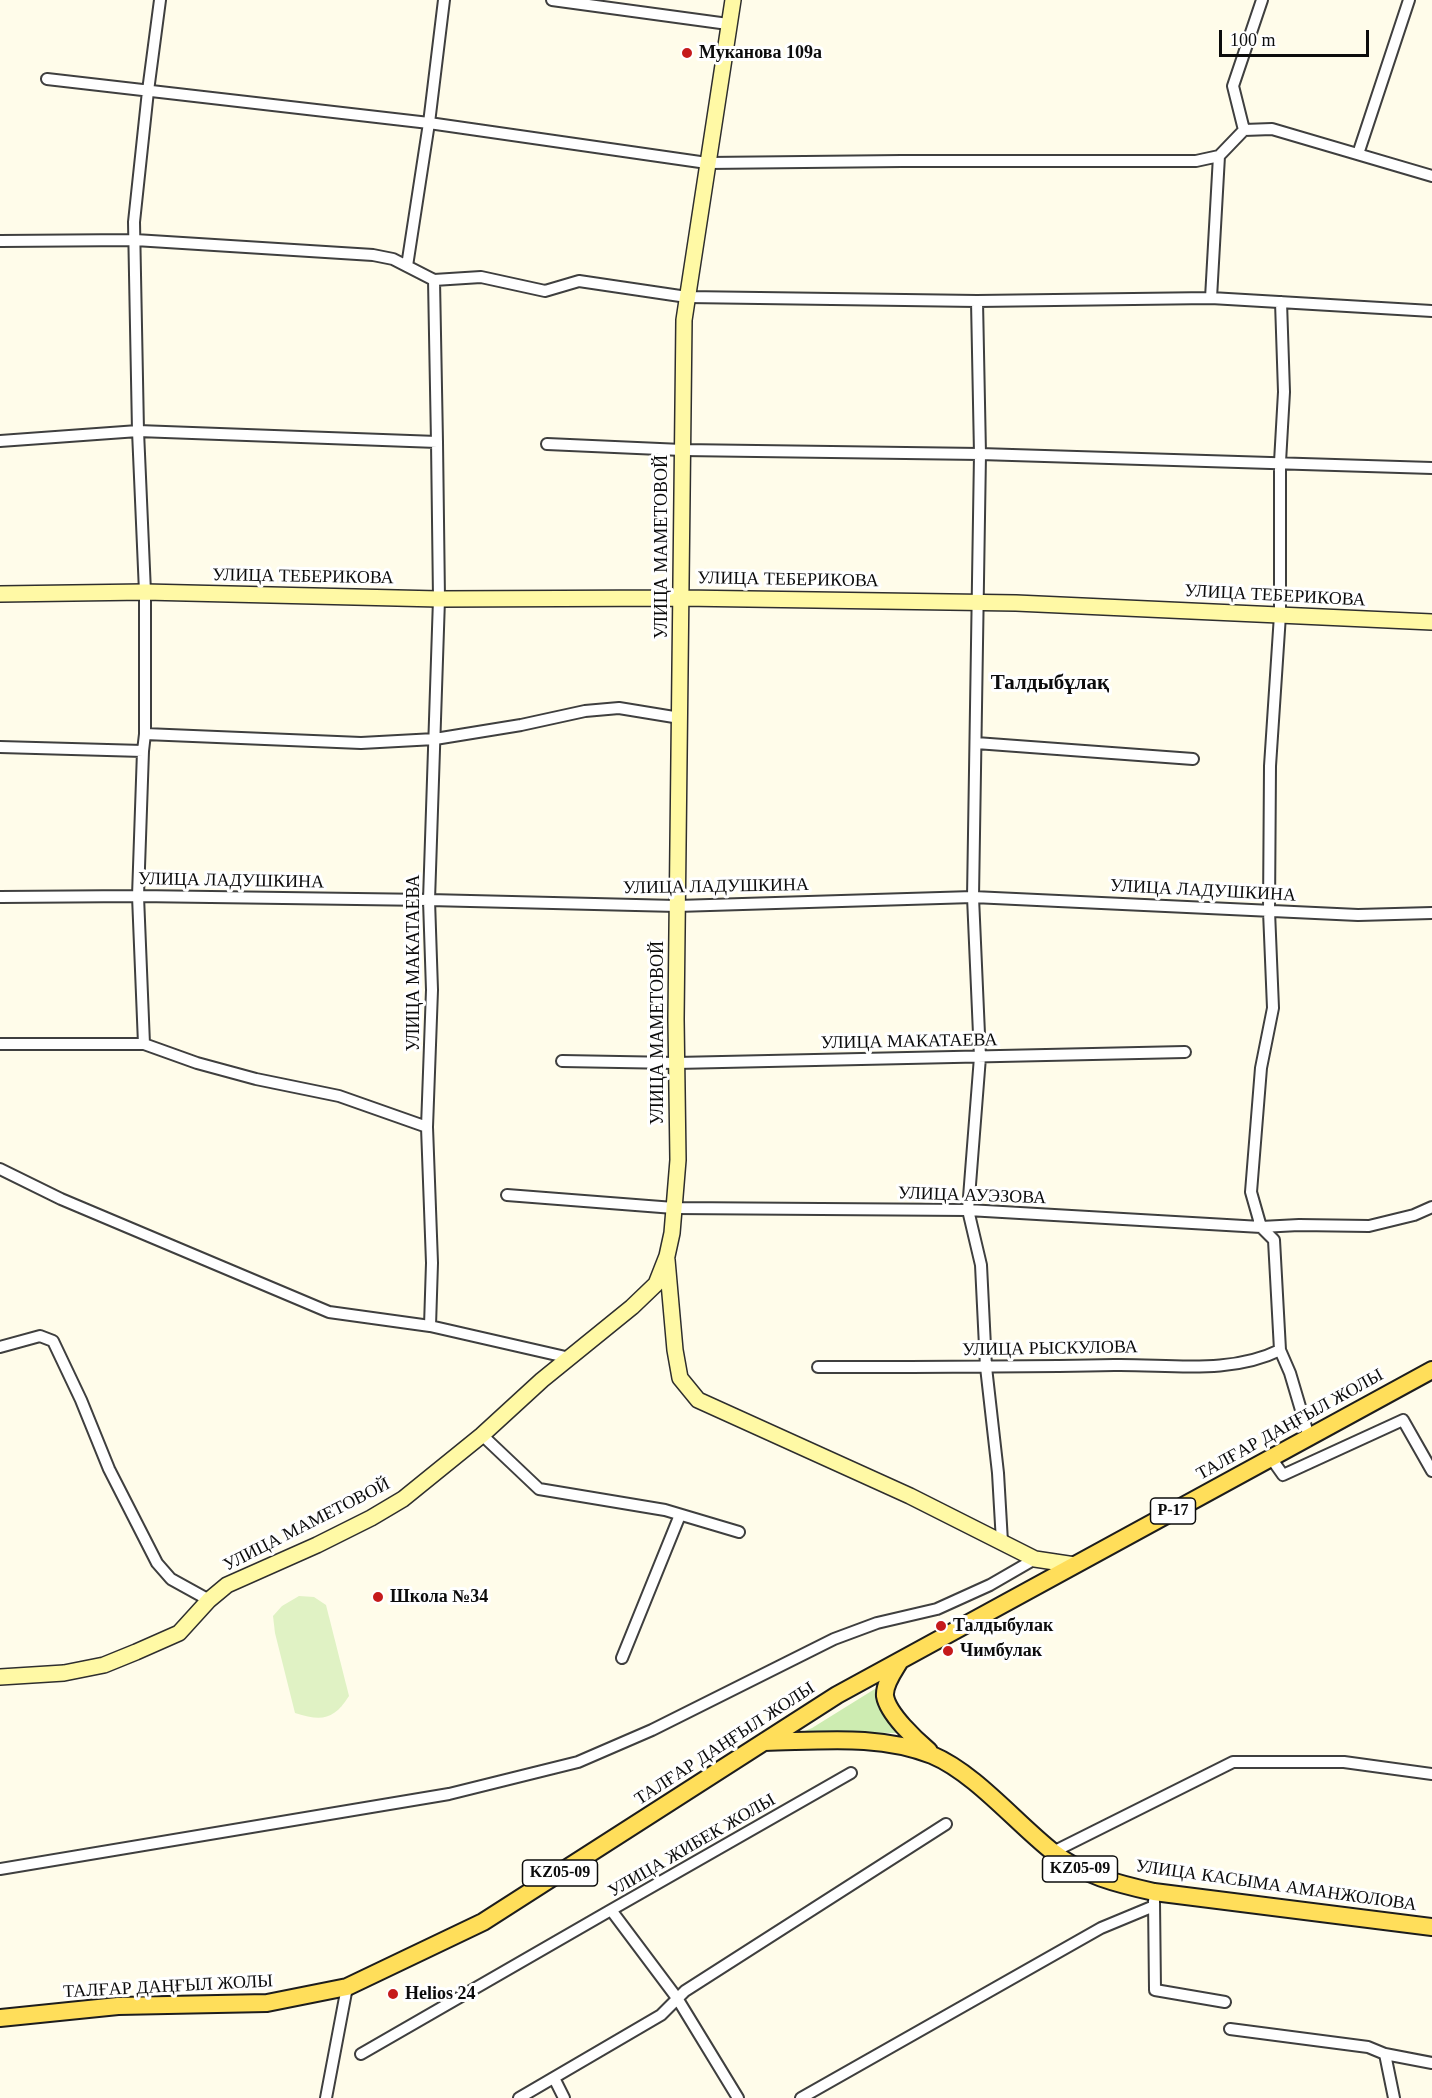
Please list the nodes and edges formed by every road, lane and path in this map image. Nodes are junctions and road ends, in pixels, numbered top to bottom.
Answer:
1 (160, 0) edge
2 (444, 0) edge
3 (552, 0) edge
4 (733, 0) edge
5 (1262, 0) edge
6 (1409, 0) edge
7 (728, 24) junction
8 (47, 79) dead end
9 (148, 91) junction
10 (429, 123) junction
11 (1244, 129) junction
12 (1358, 154) junction
13 (1219, 156) junction
14 (707, 163) junction
15 (1432, 176) edge
16 (135, 240) junction
17 (0, 241) edge
18 (407, 267) junction
19 (434, 280) junction
20 (687, 297) junction
21 (1211, 298) junction
22 (977, 301) junction
23 (1281, 302) junction
24 (1432, 311) edge
25 (138, 430) junction
26 (0, 441) edge
27 (437, 442) junction
28 (547, 444) dead end
29 (682, 450) junction
30 (980, 454) junction
31 (1280, 462) junction
32 (1432, 468) edge
33 (145, 592) junction
34 (0, 594) edge
35 (682, 598) junction
36 (439, 599) junction
37 (978, 602) junction
38 (1280, 615) junction
39 (1432, 622) edge
40 (680, 718) junction
41 (145, 734) junction
42 (435, 739) junction
43 (976, 743) junction
44 (0, 747) edge
45 (143, 751) junction
46 (1193, 759) dead end
47 (138, 896) junction
48 (0, 897) edge
49 (974, 897) junction
50 (429, 900) junction
51 (677, 906) junction
52 (1269, 911) junction
53 (1432, 913) edge
54 (0, 1044) edge
55 (144, 1044) junction
56 (1185, 1052) dead end
57 (980, 1057) junction
58 (562, 1061) dead end
59 (676, 1063) junction
60 (427, 1127) junction
61 (0, 1168) edge
62 (507, 1195) dead end
63 (1432, 1207) edge
64 (674, 1208) junction
65 (969, 1210) junction
66 (1262, 1227) junction
67 (667, 1256) junction
68 (430, 1326) junction
69 (0, 1347) edge
70 (1280, 1350) junction
71 (570, 1358) junction
72 (818, 1367) dead end
73 (986, 1367) junction
74 (1432, 1370) edge
75 (482, 1435) junction
76 (1309, 1437) junction
77 (1271, 1458) junction
78 (1432, 1471) edge
79 (680, 1515) junction
80 (739, 1532) dead end
81 (1002, 1542) junction
82 (1035, 1559) junction
83 (1075, 1565) junction
84 (210, 1600) junction
85 (622, 1658) dead end
86 (900, 1660) junction
87 (0, 1677) edge
88 (764, 1742) junction
89 (934, 1756) junction
90 (851, 1773) dead end
91 (1432, 1774) edge
92 (946, 1824) dead end
93 (1053, 1852) junction
94 (0, 1869) edge
95 (1154, 1899) junction
96 (611, 1910) junction
97 (1432, 1927) edge
98 (347, 1987) junction
99 (677, 1998) junction
100 (1225, 2002) dead end
101 (0, 2018) edge
102 (1230, 2029) dead end
103 (361, 2054) dead end
104 (1385, 2054) junction
105 (1432, 2063) edge
106 (554, 2078) junction
107 (326, 2098) edge
108 (519, 2098) edge
109 (564, 2098) edge
110 (738, 2098) edge
111 (801, 2098) edge
112 (1394, 2098) edge

1 - 9 street
2 - 10 street
3 - 7 street
4 - 7 street, УЛИЦА МАМЕТОВОЙ
5 - 11 street
6 - 12 street
7 - 14 street, УЛИЦА МАМЕТОВОЙ
8 - 9 street
9 - 10 street
9 - 16 street
10 - 14 street
10 - 18 street
11 - 12 street
11 - 13 street
12 - 15 street
13 - 14 street
13 - 21 street
14 - 20 street, УЛИЦА МАМЕТОВОЙ
16 - 17 street
16 - 18 street
16 - 25 street
18 - 19 street
19 - 20 street
19 - 27 street, УЛИЦА МАКАТАЕВА
20 - 22 street
20 - 29 street, УЛИЦА МАМЕТОВОЙ
21 - 22 street
21 - 23 street
22 - 30 street
23 - 24 street
23 - 31 street
25 - 26 street
25 - 27 street
25 - 33 street
27 - 36 street, УЛИЦА МАКАТАЕВА
28 - 29 street
29 - 30 street
29 - 35 street, УЛИЦА МАМЕТОВОЙ
30 - 31 street
30 - 37 street
31 - 32 street
31 - 38 street
33 - 34 street, УЛИЦА ТЕБЕРИКОВА
33 - 36 street, УЛИЦА ТЕБЕРИКОВА
33 - 41 street
35 - 36 street, УЛИЦА ТЕБЕРИКОВА
35 - 37 street, УЛИЦА ТЕБЕРИКОВА
35 - 40 street, УЛИЦА МАМЕТОВОЙ
36 - 42 street, УЛИЦА МАКАТАЕВА
37 - 38 street, УЛИЦА ТЕБЕРИКОВА
37 - 43 street
38 - 39 street, УЛИЦА ТЕБЕРИКОВА
38 - 52 street
40 - 42 street
40 - 51 street, УЛИЦА МАМЕТОВОЙ
41 - 42 street
41 - 45 street
42 - 50 street, УЛИЦА МАКАТАЕВА
43 - 46 street
43 - 49 street
44 - 45 street
45 - 47 street
47 - 48 street, УЛИЦА ЛАДУШКИНА
47 - 50 street, УЛИЦА ЛАДУШКИНА
47 - 55 street
49 - 51 street, УЛИЦА ЛАДУШКИНА
49 - 52 street, УЛИЦА ЛАДУШКИНА
49 - 57 street
50 - 51 street, УЛИЦА ЛАДУШКИНА
50 - 60 street, УЛИЦА МАКАТАЕВА
51 - 59 street, УЛИЦА МАМЕТОВОЙ
52 - 53 street, УЛИЦА ЛАДУШКИНА
52 - 66 street
54 - 55 street
55 - 60 street
56 - 57 street, УЛИЦА МАКАТАЕВА
57 - 59 street, УЛИЦА МАКАТАЕВА
57 - 65 street
58 - 59 street, УЛИЦА МАКАТАЕВА
59 - 64 street, УЛИЦА МАМЕТОВОЙ
60 - 68 street, УЛИЦА МАКАТАЕВА
61 - 68 street
62 - 64 street, УЛИЦА АУЭЗОВА
63 - 66 street, УЛИЦА АУЭЗОВА
64 - 65 street, УЛИЦА АУЭЗОВА
64 - 67 street, УЛИЦА МАМЕТОВОЙ
65 - 66 street, УЛИЦА АУЭЗОВА
65 - 73 street
66 - 70 street
67 - 71 street, УЛИЦА МАМЕТОВОЙ
67 - 81 street
68 - 71 street
69 - 84 street
70 - 73 street, УЛИЦА РЫСКУЛОВА
70 - 76 street
71 - 75 street, УЛИЦА МАМЕТОВОЙ
72 - 73 street, УЛИЦА РЫСКУЛОВА
73 - 81 street
74 - 76 main road, ТАЛҒАР ДАҢҒЫЛ ЖОЛЫ / P-17
75 - 79 street
75 - 84 street, УЛИЦА МАМЕТОВОЙ
76 - 77 main road, ТАЛҒАР ДАҢҒЫЛ ЖОЛЫ / P-17
77 - 78 street
77 - 83 main road, ТАЛҒАР ДАҢҒЫЛ ЖОЛЫ / P-17
79 - 80 street
79 - 85 street
81 - 82 street
82 - 83 street
82 - 94 street
83 - 86 main road, ТАЛҒАР ДАҢҒЫЛ ЖОЛЫ / P-17
84 - 87 street, УЛИЦА МАМЕТОВОЙ
86 - 88 main road, ТАЛҒАР ДАҢҒЫЛ ЖОЛЫ / P-17
86 - 89 main road
88 - 89 main road, УЛИЦА КАСЫМА АМАНЖОЛОВА / KZ05-09
88 - 98 main road, ТАЛҒАР ДАҢҒЫЛ ЖОЛЫ / KZ05-09
89 - 93 main road, УЛИЦА КАСЫМА АМАНЖОЛОВА / KZ05-09
90 - 96 street, УЛИЦА ЖИБЕК ЖОЛЫ
91 - 93 street
92 - 99 street
93 - 95 main road, УЛИЦА КАСЫМА АМАНЖОЛОВА / KZ05-09
95 - 97 main road, УЛИЦА КАСЫМА АМАНЖОЛОВА / KZ05-09
95 - 100 street
95 - 111 street
96 - 99 street, УЛИЦА ЖИБЕК ЖОЛЫ
96 - 103 street
98 - 101 main road, ТАЛҒАР ДАҢҒЫЛ ЖОЛЫ / KZ05-09
98 - 107 street
99 - 106 street
99 - 110 street, УЛИЦА ЖИБЕК ЖОЛЫ
102 - 104 street
104 - 105 street
104 - 112 street
106 - 108 street
106 - 109 street

